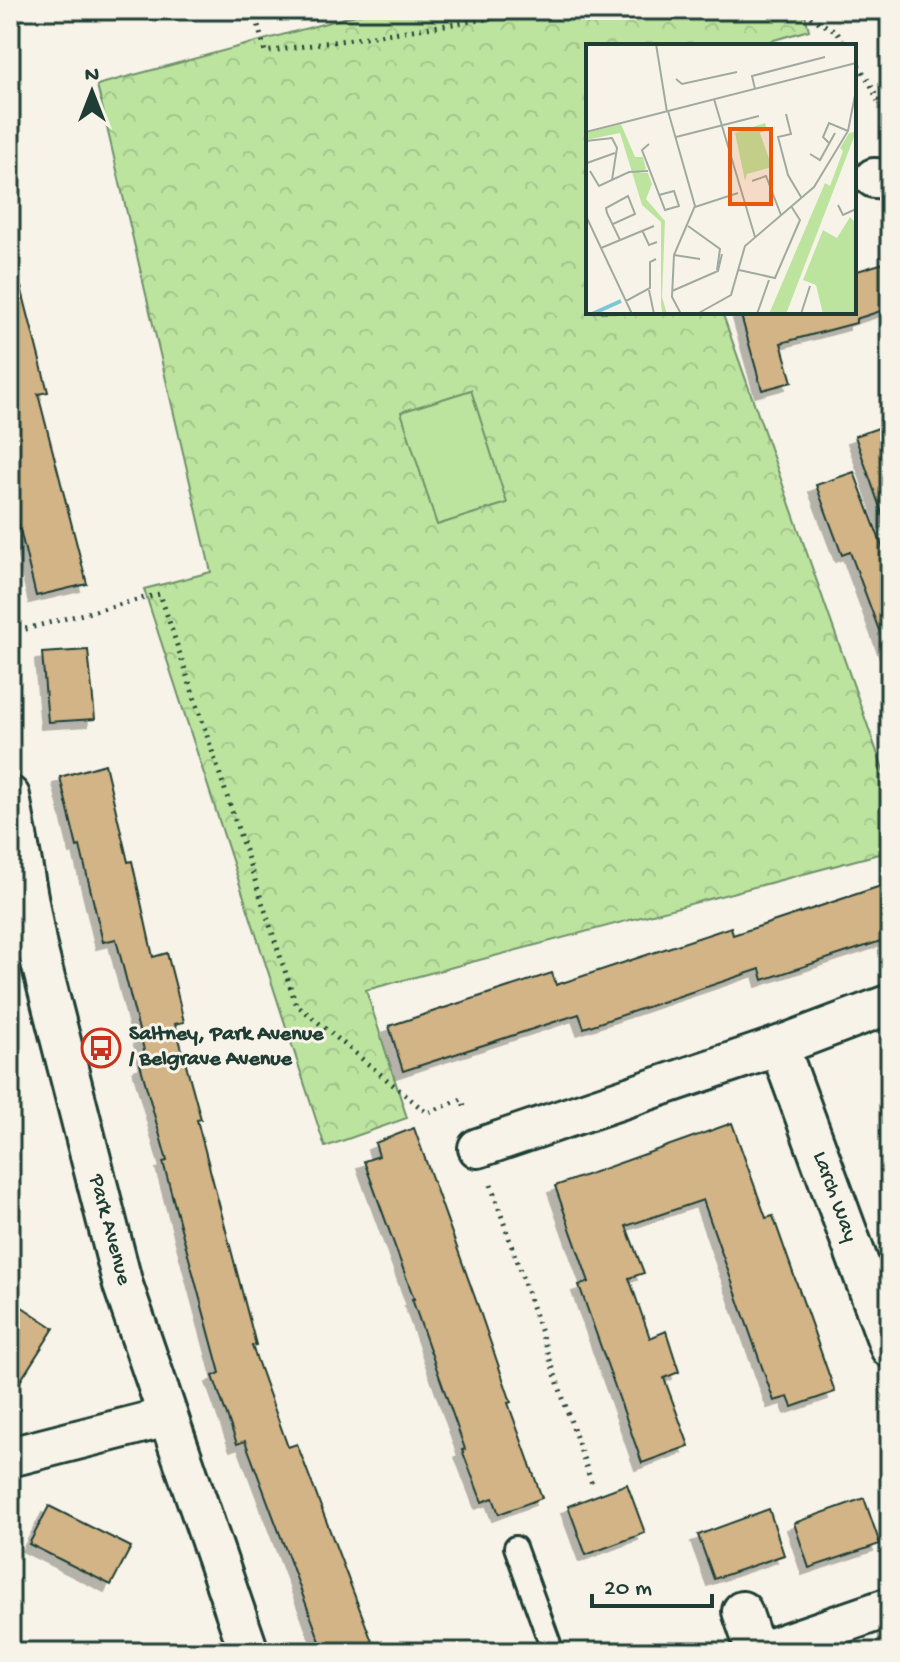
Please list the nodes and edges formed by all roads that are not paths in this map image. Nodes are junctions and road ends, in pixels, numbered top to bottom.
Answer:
1 (10, 796) edge
2 (23, 951) edge
3 (890, 1004) edge
4 (779, 1046) junction
5 (478, 1148) road end
6 (890, 1348) edge
7 (167, 1417) junction
8 (10, 1457) edge
9 (515, 1547) dead end
10 (890, 1607) edge
11 (742, 1611) dead end
12 (249, 1652) edge
13 (553, 1652) edge
14 (758, 1652) edge

1 - 2 street, Park Avenue
2 - 7 street, Park Avenue
3 - 4 street
4 - 5 street
4 - 6 street, Larch Way
7 - 8 street
7 - 12 street, Park Avenue
9 - 13 lane
10 - 14 street
11 - 14 street

